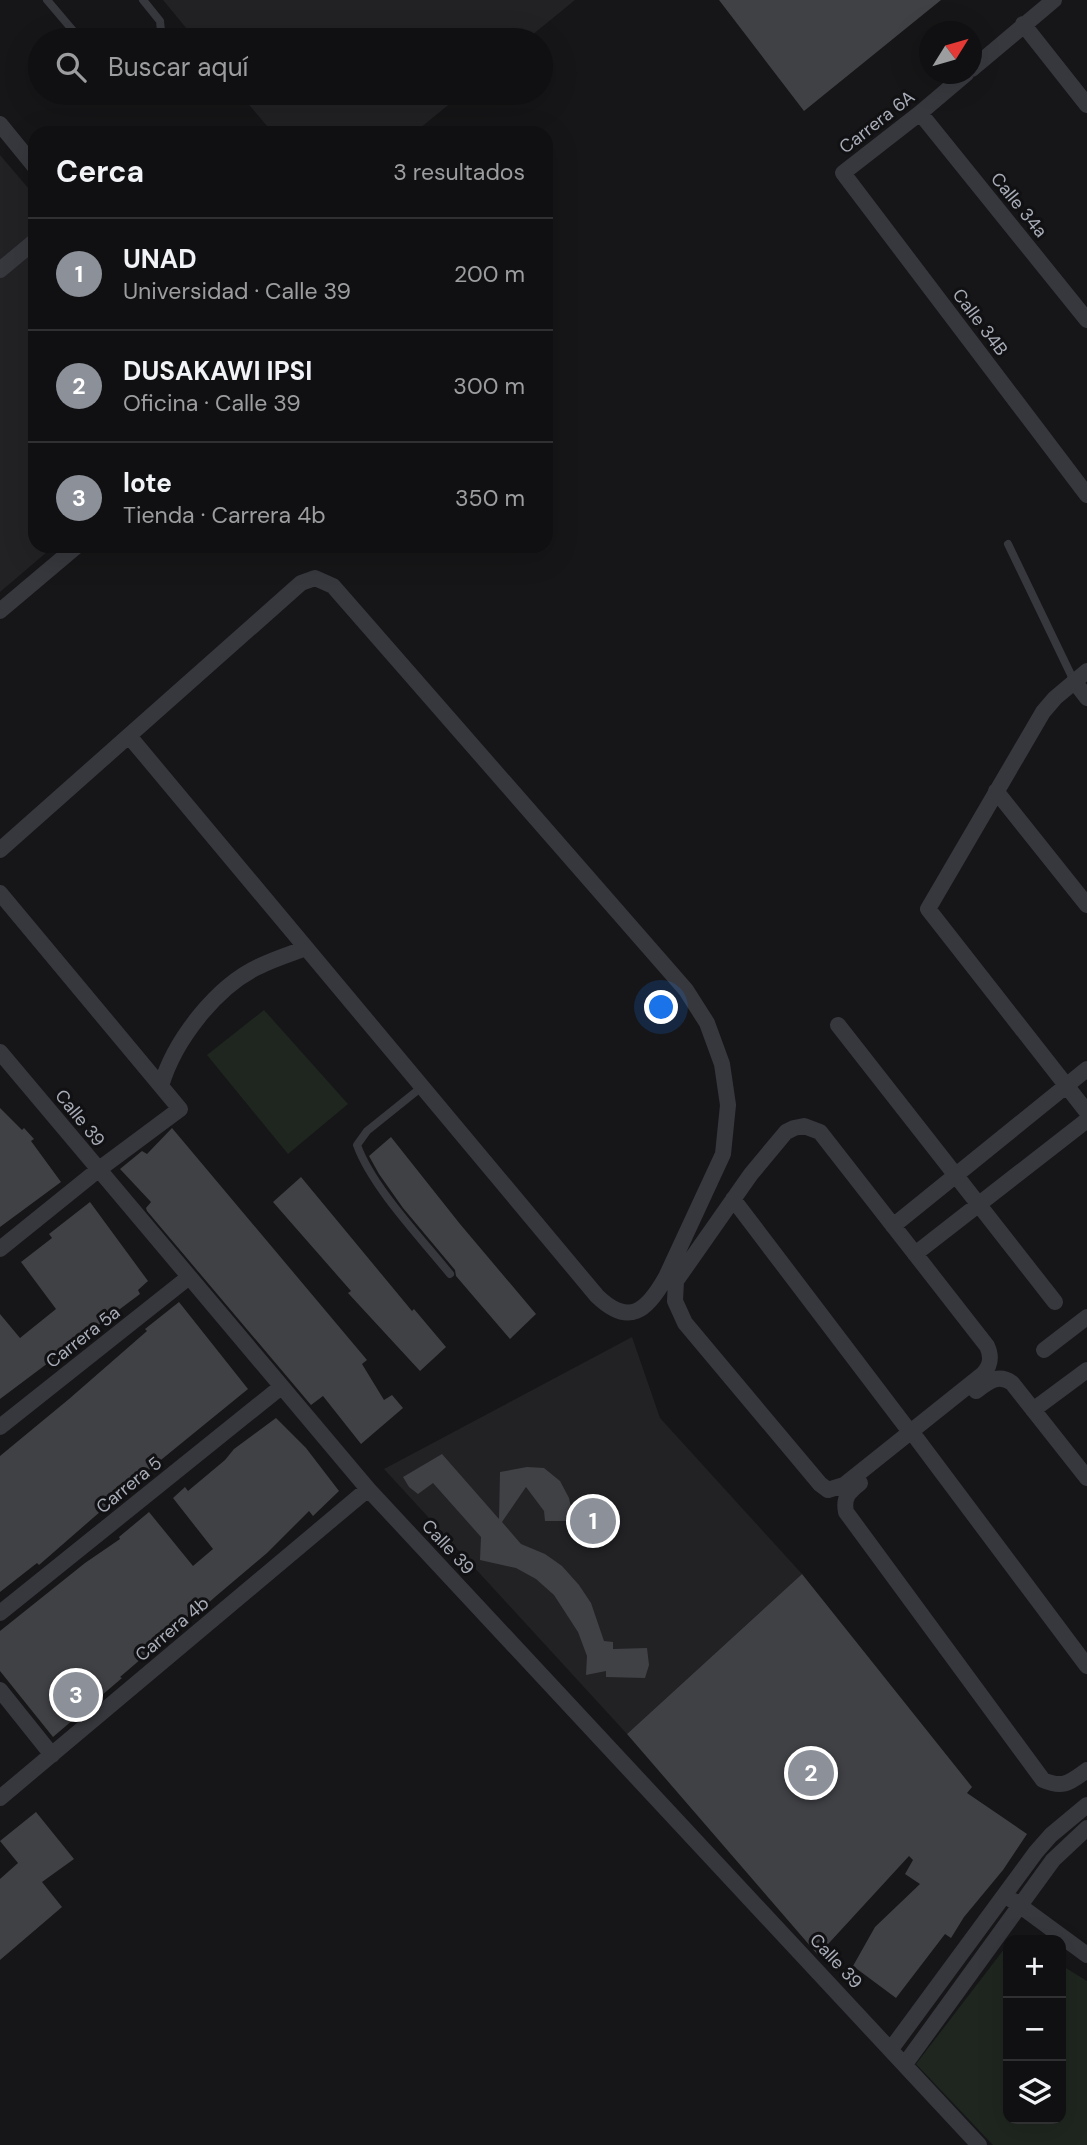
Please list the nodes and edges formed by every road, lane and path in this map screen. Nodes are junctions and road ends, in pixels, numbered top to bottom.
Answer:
1 (47, 0) edge
2 (143, 0) edge
3 (1054, 0) edge
4 (1023, 24) junction
5 (71, 28) edge
6 (161, 28) edge
7 (982, 59) edge
8 (954, 84) edge
9 (1087, 105) edge
10 (920, 113) junction
11 (0, 124) edge
12 (28, 158) edge
13 (843, 173) joint
14 (28, 247) edge
15 (0, 270) edge
16 (1087, 320) edge
17 (1087, 495) edge
18 (1008, 544) dead end
19 (69, 553) edge
20 (0, 611) edge
21 (1080, 676) edge
22 (1087, 698) edge
23 (129, 736) junction
24 (996, 791) junction
25 (0, 850) edge
26 (0, 893) edge
27 (1087, 905) edge
28 (306, 948) junction
29 (838, 1025) dead end
30 (3, 1061) edge
31 (1087, 1069) edge
32 (161, 1086) junction
33 (423, 1086) junction
34 (1066, 1086) junction
35 (1087, 1112) edge
36 (1087, 1120) edge
37 (98, 1170) junction
38 (956, 1175) junction
39 (733, 1199) junction
40 (979, 1204) junction
41 (893, 1226) junction
42 (0, 1249) edge
43 (915, 1254) junction
44 (450, 1274) dead end
45 (189, 1278) junction
46 (1055, 1302) dead end
47 (1087, 1317) edge
48 (1044, 1350) dead end
49 (1087, 1370) edge
50 (281, 1387) junction
51 (1033, 1410) junction
52 (0, 1427) edge
53 (914, 1435) junction
54 (1087, 1478) edge
55 (368, 1489) junction
56 (0, 1613) edge
57 (1087, 1666) edge
58 (0, 1690) edge
59 (52, 1755) junction
60 (1087, 1770) edge
61 (0, 1798) edge
62 (1087, 1805) edge
63 (1087, 1828) edge
64 (1005, 1894) junction
65 (1019, 1906) junction
66 (1087, 1955) edge
67 (891, 2049) junction
68 (905, 2064) junction
69 (979, 2145) edge

1 - 5 lane
2 - 6 lane
3 - 4 street
4 - 7 street
4 - 9 street
8 - 10 street, Carrera 6A
10 - 13 street, Carrera 6A
10 - 16 street, Calle 34a
11 - 12 street
13 - 17 street, Calle 34B
14 - 15 street
18 - 21 lane
19 - 20 street
21 - 22 street
21 - 24 street
23 - 25 street
23 - 28 street
23 - 33 street
24 - 27 street
24 - 34 street
26 - 32 street
28 - 32 street
28 - 33 street
29 - 38 street
30 - 37 street, Calle 39
31 - 34 street
32 - 37 street
33 - 44 lane
34 - 35 street
34 - 38 street
36 - 40 street
37 - 42 street
37 - 45 street, Calle 39
38 - 40 street
38 - 41 street
39 - 41 street
39 - 53 street
39 - 53 street
40 - 43 street
40 - 46 street
41 - 43 street
43 - 53 street
45 - 50 street, Calle 39
45 - 52 street, Carrera 5a
47 - 48 street
49 - 51 street
50 - 55 street, Calle 39
50 - 56 street, Carrera 5
51 - 53 street
51 - 54 street
53 - 57 street
53 - 60 street
55 - 59 street, Carrera 4b
55 - 67 street, Calle 39
58 - 59 street
59 - 61 street, Carrera 4b
62 - 64 street
63 - 65 street
64 - 65 street
64 - 67 street
65 - 66 street
65 - 68 street
67 - 68 street, Calle 39
68 - 69 street, Calle 39

